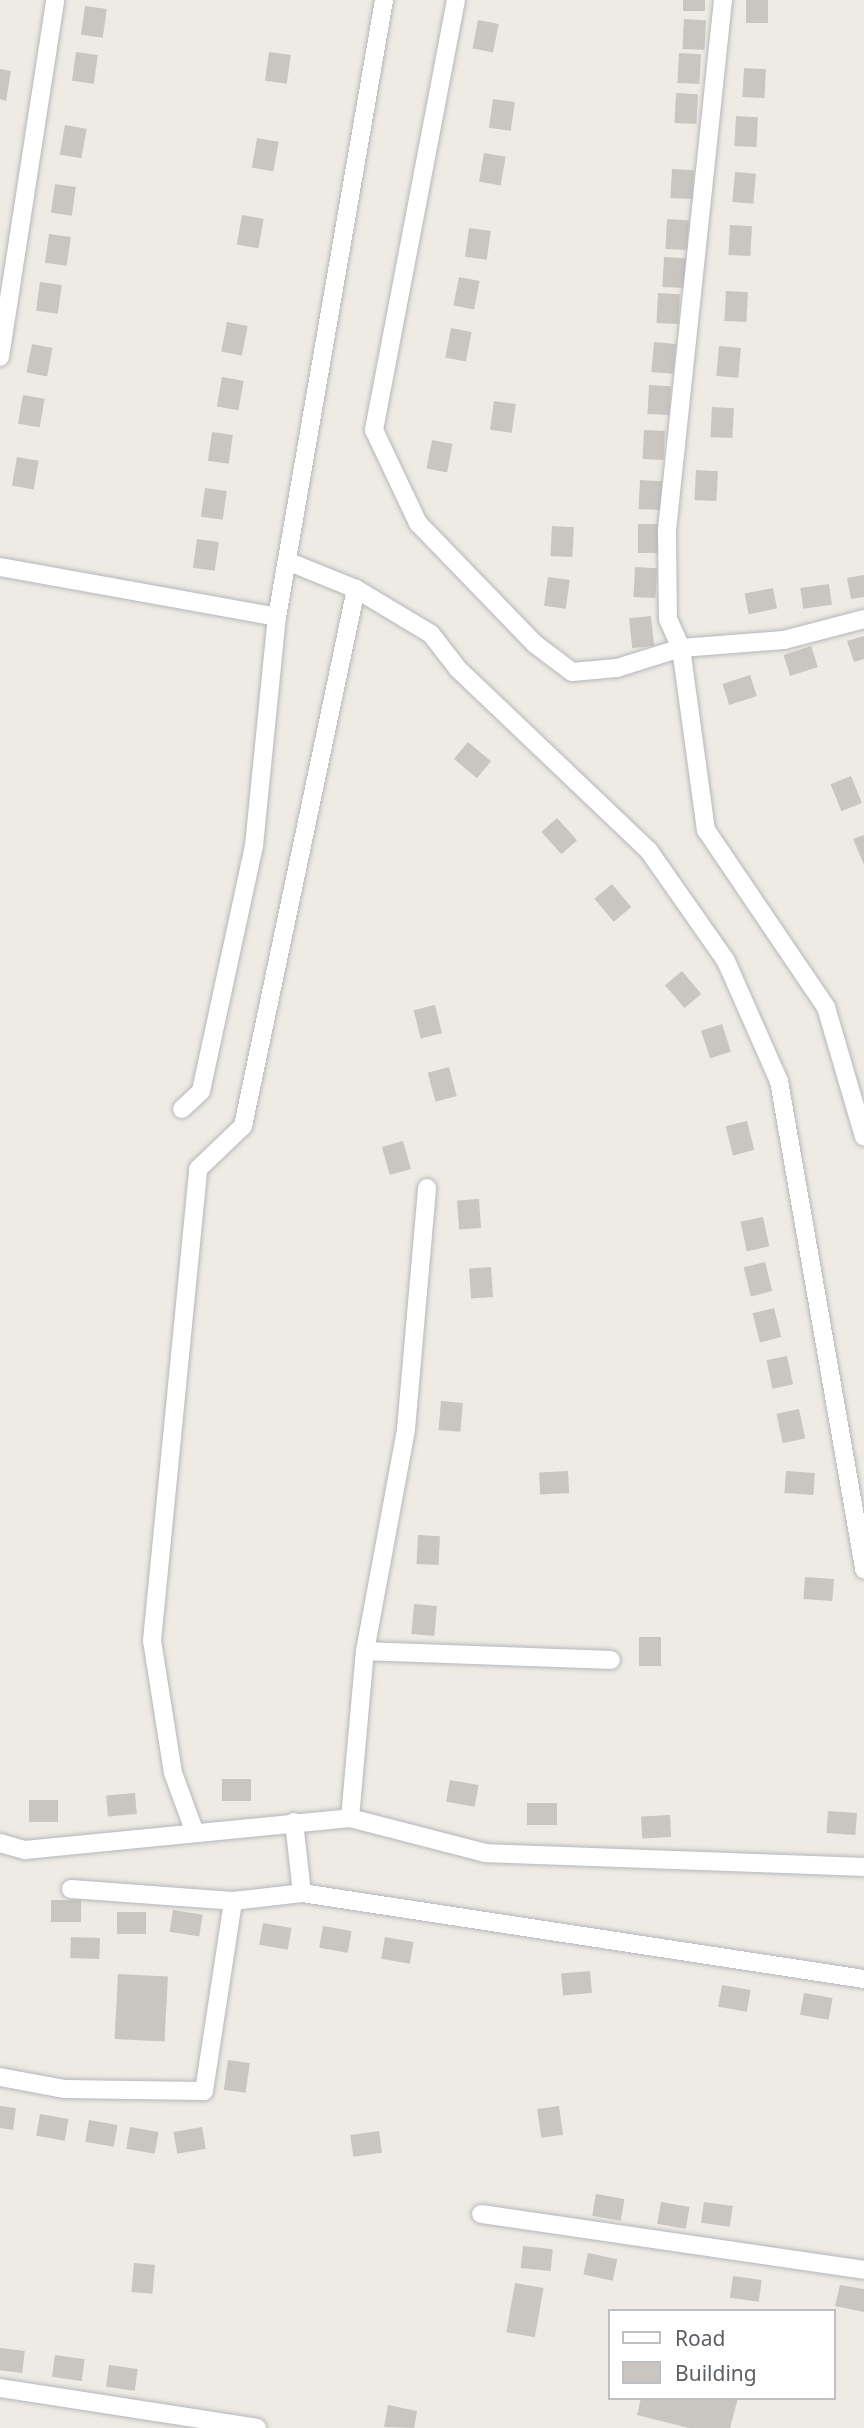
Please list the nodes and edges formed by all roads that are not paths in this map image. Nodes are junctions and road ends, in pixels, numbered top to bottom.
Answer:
1 (55, 0) edge
2 (384, 0) edge
3 (456, 0) edge
4 (723, 0) edge
5 (0, 357) edge
6 (287, 561) junction
7 (0, 567) edge
8 (356, 589) junction
9 (277, 617) junction
10 (864, 619) edge
11 (681, 648) junction
12 (182, 1109) dead end
13 (864, 1137) edge
14 (426, 1188) dead end
15 (864, 1570) edge
16 (365, 1651) junction
17 (611, 1660) dead end
18 (349, 1818) junction
19 (294, 1822) junction
20 (195, 1833) junction
21 (0, 1843) edge
22 (864, 1867) edge
23 (71, 1889) dead end
24 (302, 1893) junction
25 (233, 1900) junction
26 (864, 1979) edge
27 (0, 2077) edge
28 (481, 2214) dead end
29 (864, 2270) edge
30 (0, 2388) edge
31 (257, 2428) edge

1 - 5 street
2 - 6 street
3 - 11 street
4 - 11 street
6 - 8 street
6 - 9 street
7 - 9 street
8 - 15 street
8 - 20 street
9 - 12 street
10 - 11 street
11 - 13 street
14 - 16 street
16 - 17 street
16 - 18 street
18 - 19 street
18 - 22 street
19 - 20 street
19 - 24 street
20 - 21 street
23 - 25 street
24 - 25 street
24 - 26 street
25 - 27 street
28 - 29 street
30 - 31 street

